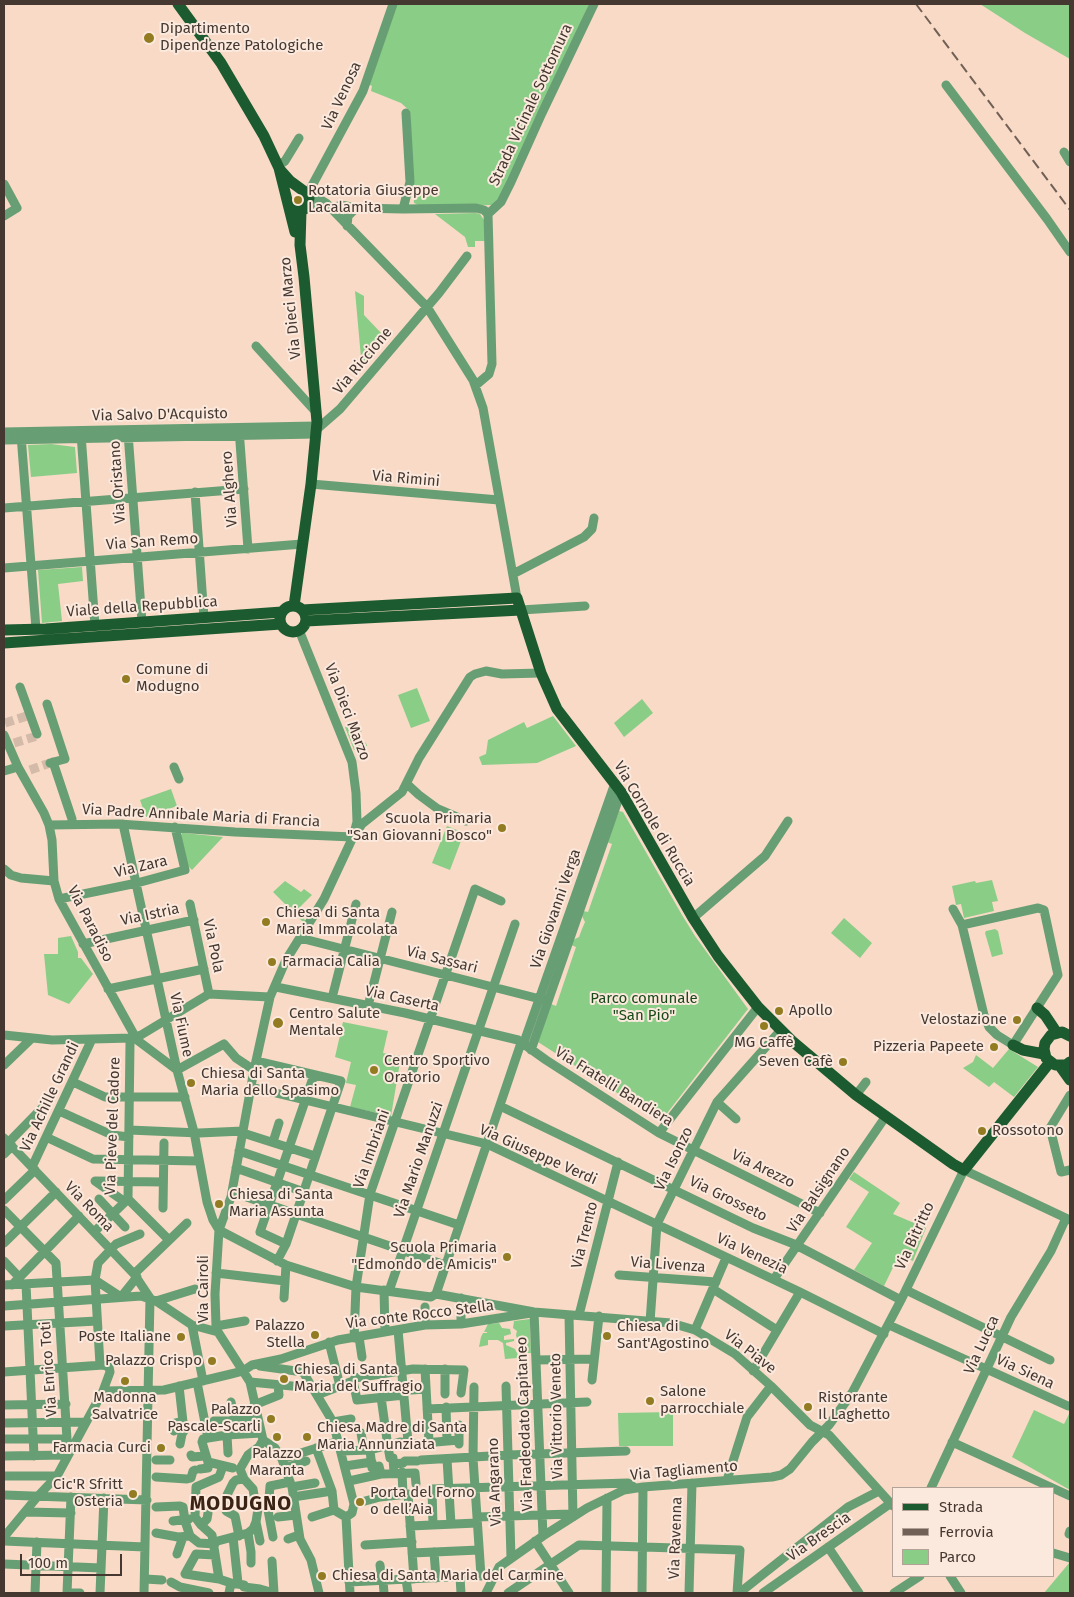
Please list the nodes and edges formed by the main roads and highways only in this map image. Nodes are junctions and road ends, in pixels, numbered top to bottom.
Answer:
1 (178, 4) edge
2 (278, 167) junction
3 (304, 192) junction
4 (288, 203) junction
5 (304, 209) junction
6 (300, 245) junction
7 (521, 610) junction
8 (300, 617) junction
9 (282, 618) junction
10 (4, 630) edge
11 (4, 643) edge
12 (1037, 1008) road end
13 (1066, 1033) edge
14 (1013, 1045) road end
15 (1056, 1061) edge
16 (1070, 1080) edge
17 (964, 1170) joint

1 - 2 main road, Via Dieci Marzo
2 - 3 main road
2 - 4 main road, Via Dieci Marzo
3 - 4 main road
3 - 5 main road
4 - 5 main road
4 - 6 main road, Via Dieci Marzo
5 - 6 main road, Via Dieci Marzo
6 - 8 main road, Via Dieci Marzo
7 - 8 main road
7 - 8 main road, Via Cornole di Ruccia
7 - 17 main road, Via Cornole di Ruccia
8 - 9 main road
8 - 9 main road
9 - 10 main road, Viale della Repubblica
9 - 11 main road, Viale della Repubblica
12 - 13 main road
13 - 15 main road, Via Bitritto
14 - 15 main road
15 - 16 main road
15 - 17 main road, Via Bitritto

